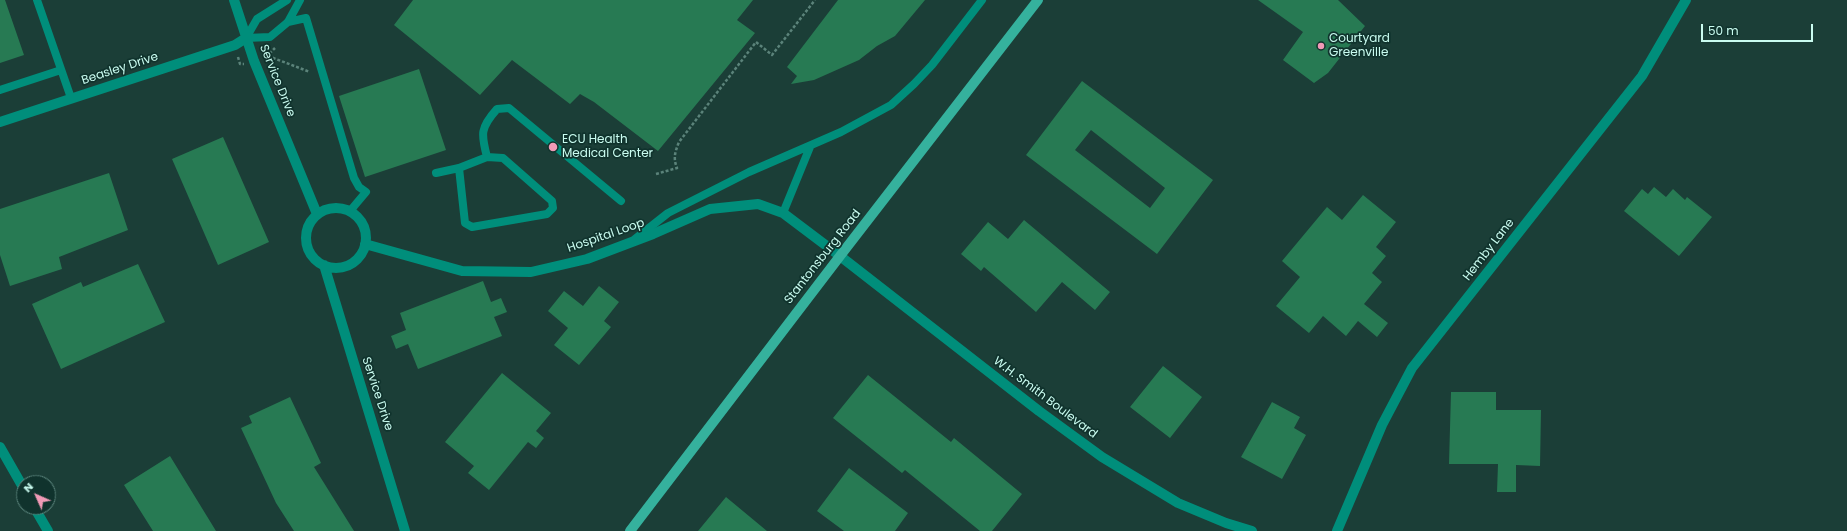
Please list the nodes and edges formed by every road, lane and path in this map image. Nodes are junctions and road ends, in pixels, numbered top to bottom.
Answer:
1 (38, 0) edge
2 (234, 0) edge
3 (287, 0) edge
4 (300, 0) edge
5 (815, 0) edge
6 (982, 0) edge
7 (1038, 0) edge
8 (1686, 0) edge
9 (288, 22) junction
10 (246, 38) junction
11 (278, 45) dead end
12 (61, 70) junction
13 (316, 74) dead end
14 (0, 90) edge
15 (71, 98) junction
16 (0, 122) edge
17 (810, 146) junction
18 (487, 157) junction
19 (459, 168) junction
20 (436, 173) dead end
21 (656, 174) dead end
22 (621, 201) dead end
23 (350, 211) junction
24 (783, 213) junction
25 (317, 214) junction
26 (630, 243) junction
27 (365, 244) junction
28 (840, 256) junction
29 (324, 265) junction
30 (0, 447) edge
31 (16, 475) edge
32 (39, 515) edge
33 (48, 531) edge
34 (405, 531) edge
35 (630, 531) edge
36 (1252, 531) edge
37 (1337, 531) edge

1 - 12 lane
2 - 10 street, Service Drive
3 - 10 lane
4 - 9 lane
5 - 21 path
6 - 17 lane
7 - 28 main road, Stantonsburg Road
8 - 37 street, Hemby Lane
9 - 10 lane
9 - 23 lane
10 - 15 street, Beasley Drive
10 - 25 street, Service Drive
11 - 13 path
12 - 14 lane
12 - 15 lane
15 - 16 street, Beasley Drive
17 - 24 lane
17 - 26 lane
18 - 19 lane
18 - 19 lane
18 - 22 lane
19 - 20 lane
23 - 25 street
23 - 27 street
24 - 26 street, Hospital Loop
24 - 28 street, Hospital Loop
25 - 29 street
26 - 27 street, Hospital Loop
27 - 29 street
28 - 35 main road, Stantonsburg Road
28 - 36 street, W.H. Smith Boulevard
29 - 34 street, Service Drive
30 - 31 street
32 - 33 street

